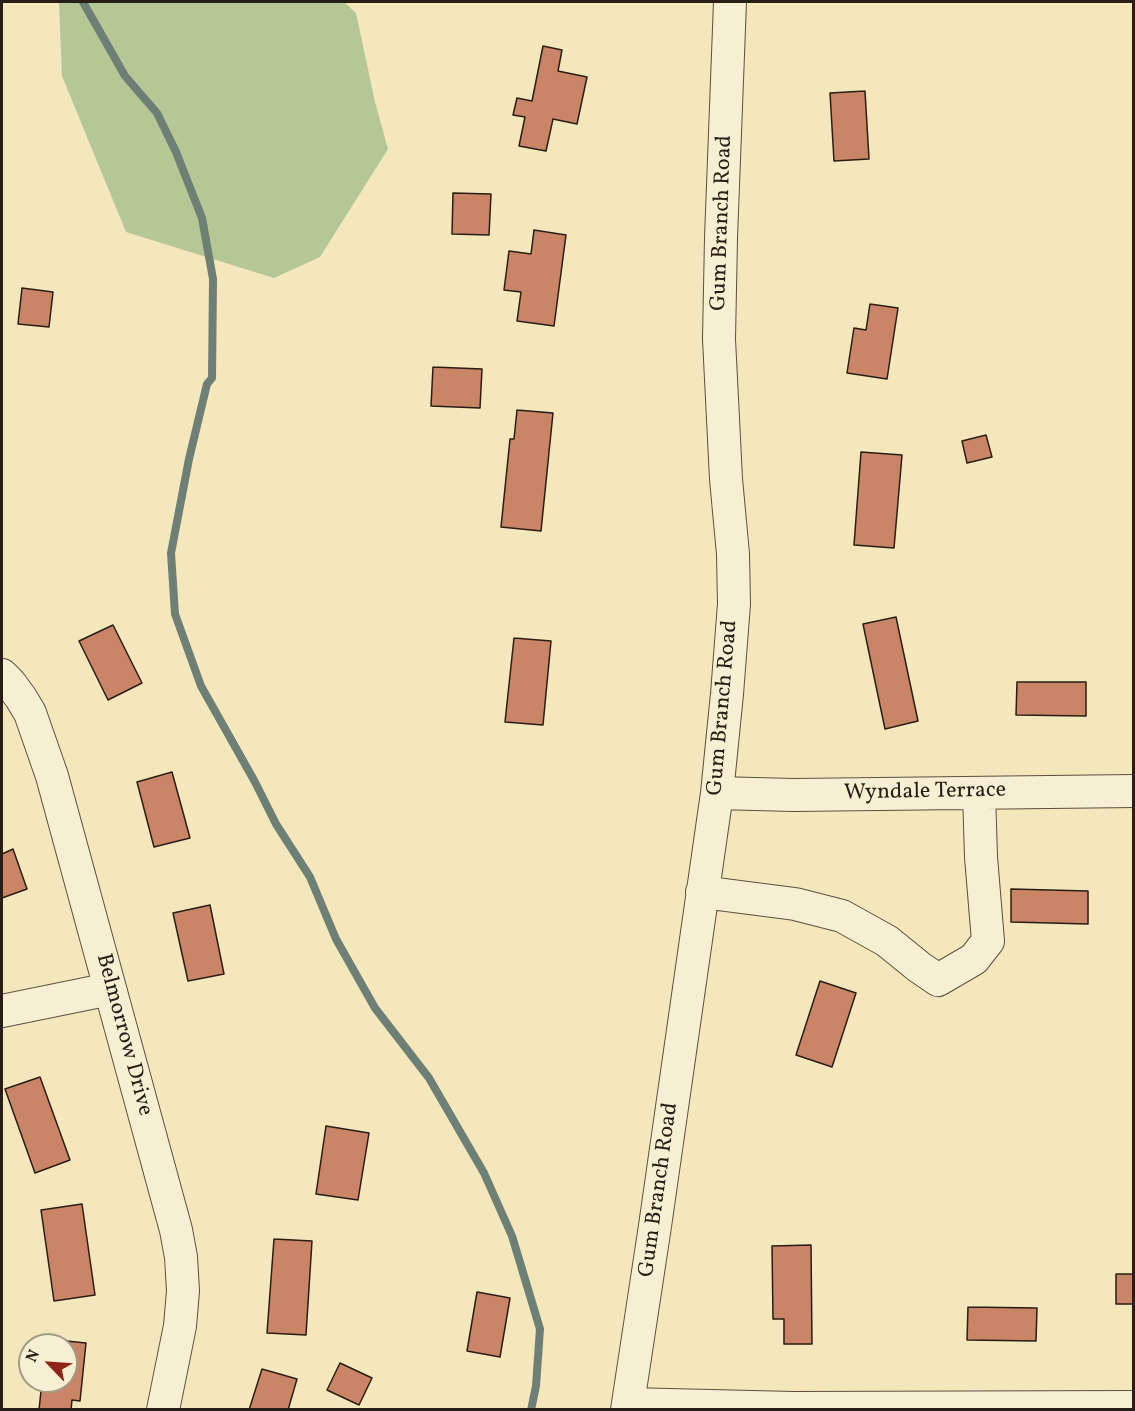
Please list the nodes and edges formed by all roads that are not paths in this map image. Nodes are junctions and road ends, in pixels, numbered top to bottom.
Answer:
1 (730, 2) edge
2 (2, 675) edge
3 (1134, 791) edge
4 (717, 793) junction
5 (979, 793) junction
6 (702, 892) junction
7 (110, 989) junction
8 (2, 1011) edge
9 (628, 1407) edge
10 (1134, 1407) edge
11 (163, 1410) edge

1 - 4 street, Gum Branch Road
2 - 7 street, Belmorrow Drive
3 - 5 street, Wyndale Terrace
4 - 5 street, Wyndale Terrace
4 - 6 street, Gum Branch Road
5 - 6 street
6 - 9 street, Gum Branch Road
7 - 8 street
7 - 11 street, Belmorrow Drive
9 - 10 street

